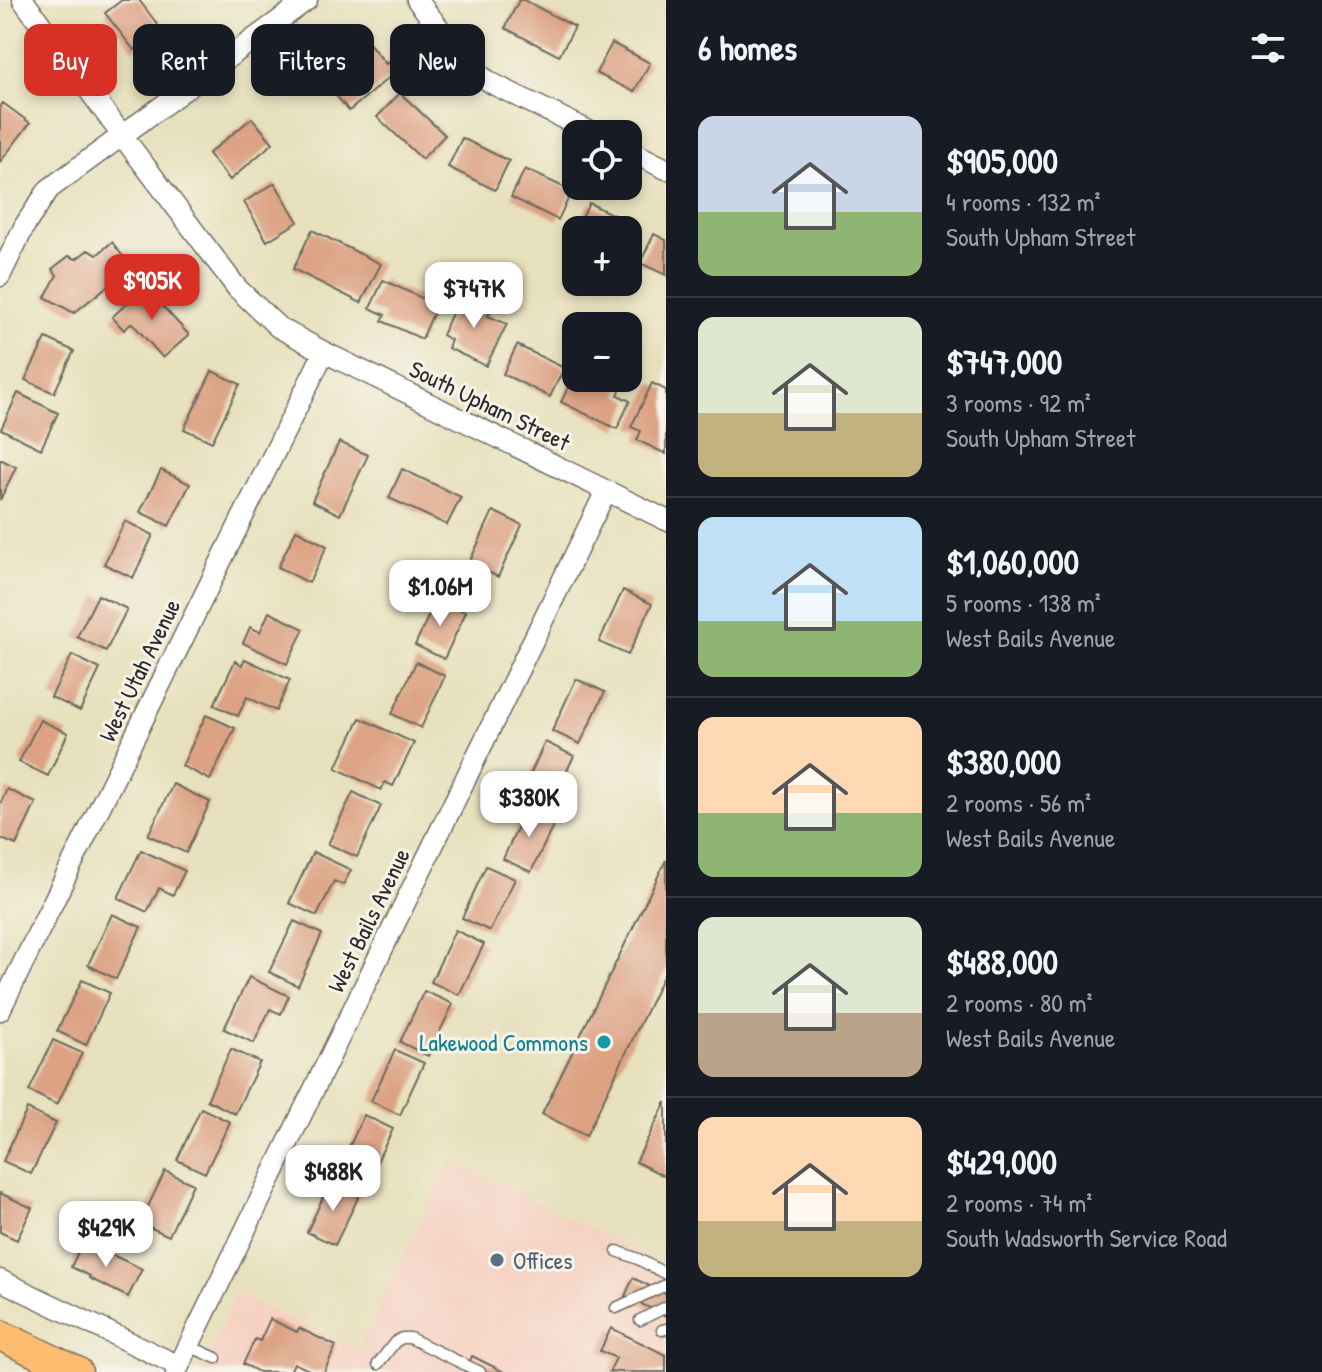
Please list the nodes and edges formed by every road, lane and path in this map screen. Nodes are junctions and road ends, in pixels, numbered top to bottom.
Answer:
1 (23, 0) edge
2 (307, 0) edge
3 (417, 0) edge
4 (566, 120) edge
5 (121, 134) junction
6 (642, 156) edge
7 (665, 166) edge
8 (0, 276) edge
9 (324, 352) junction
10 (606, 491) junction
11 (666, 520) edge
12 (0, 1010) edge
13 (617, 1251) dead end
14 (666, 1274) edge
15 (0, 1280) edge
16 (666, 1285) edge
17 (666, 1307) edge
18 (616, 1308) dead end
19 (640, 1320) dead end
20 (0, 1335) edge
21 (189, 1346) junction
22 (216, 1358) dead end
23 (378, 1364) dead end
24 (178, 1369) edge
25 (77, 1372) edge
26 (480, 1372) edge

1 - 5 street, South Upham Street
2 - 5 street
3 - 4 street
5 - 8 street
5 - 9 street, South Upham Street
6 - 7 street
9 - 10 street, South Upham Street
9 - 12 street, West Utah Avenue
10 - 11 street, South Upham Street
10 - 21 street, West Bails Avenue
13 - 14 lane
15 - 24 street
16 - 18 lane
17 - 19 lane
20 - 25 main road
21 - 22 lane
21 - 24 street, West Bails Avenue
23 - 26 lane

